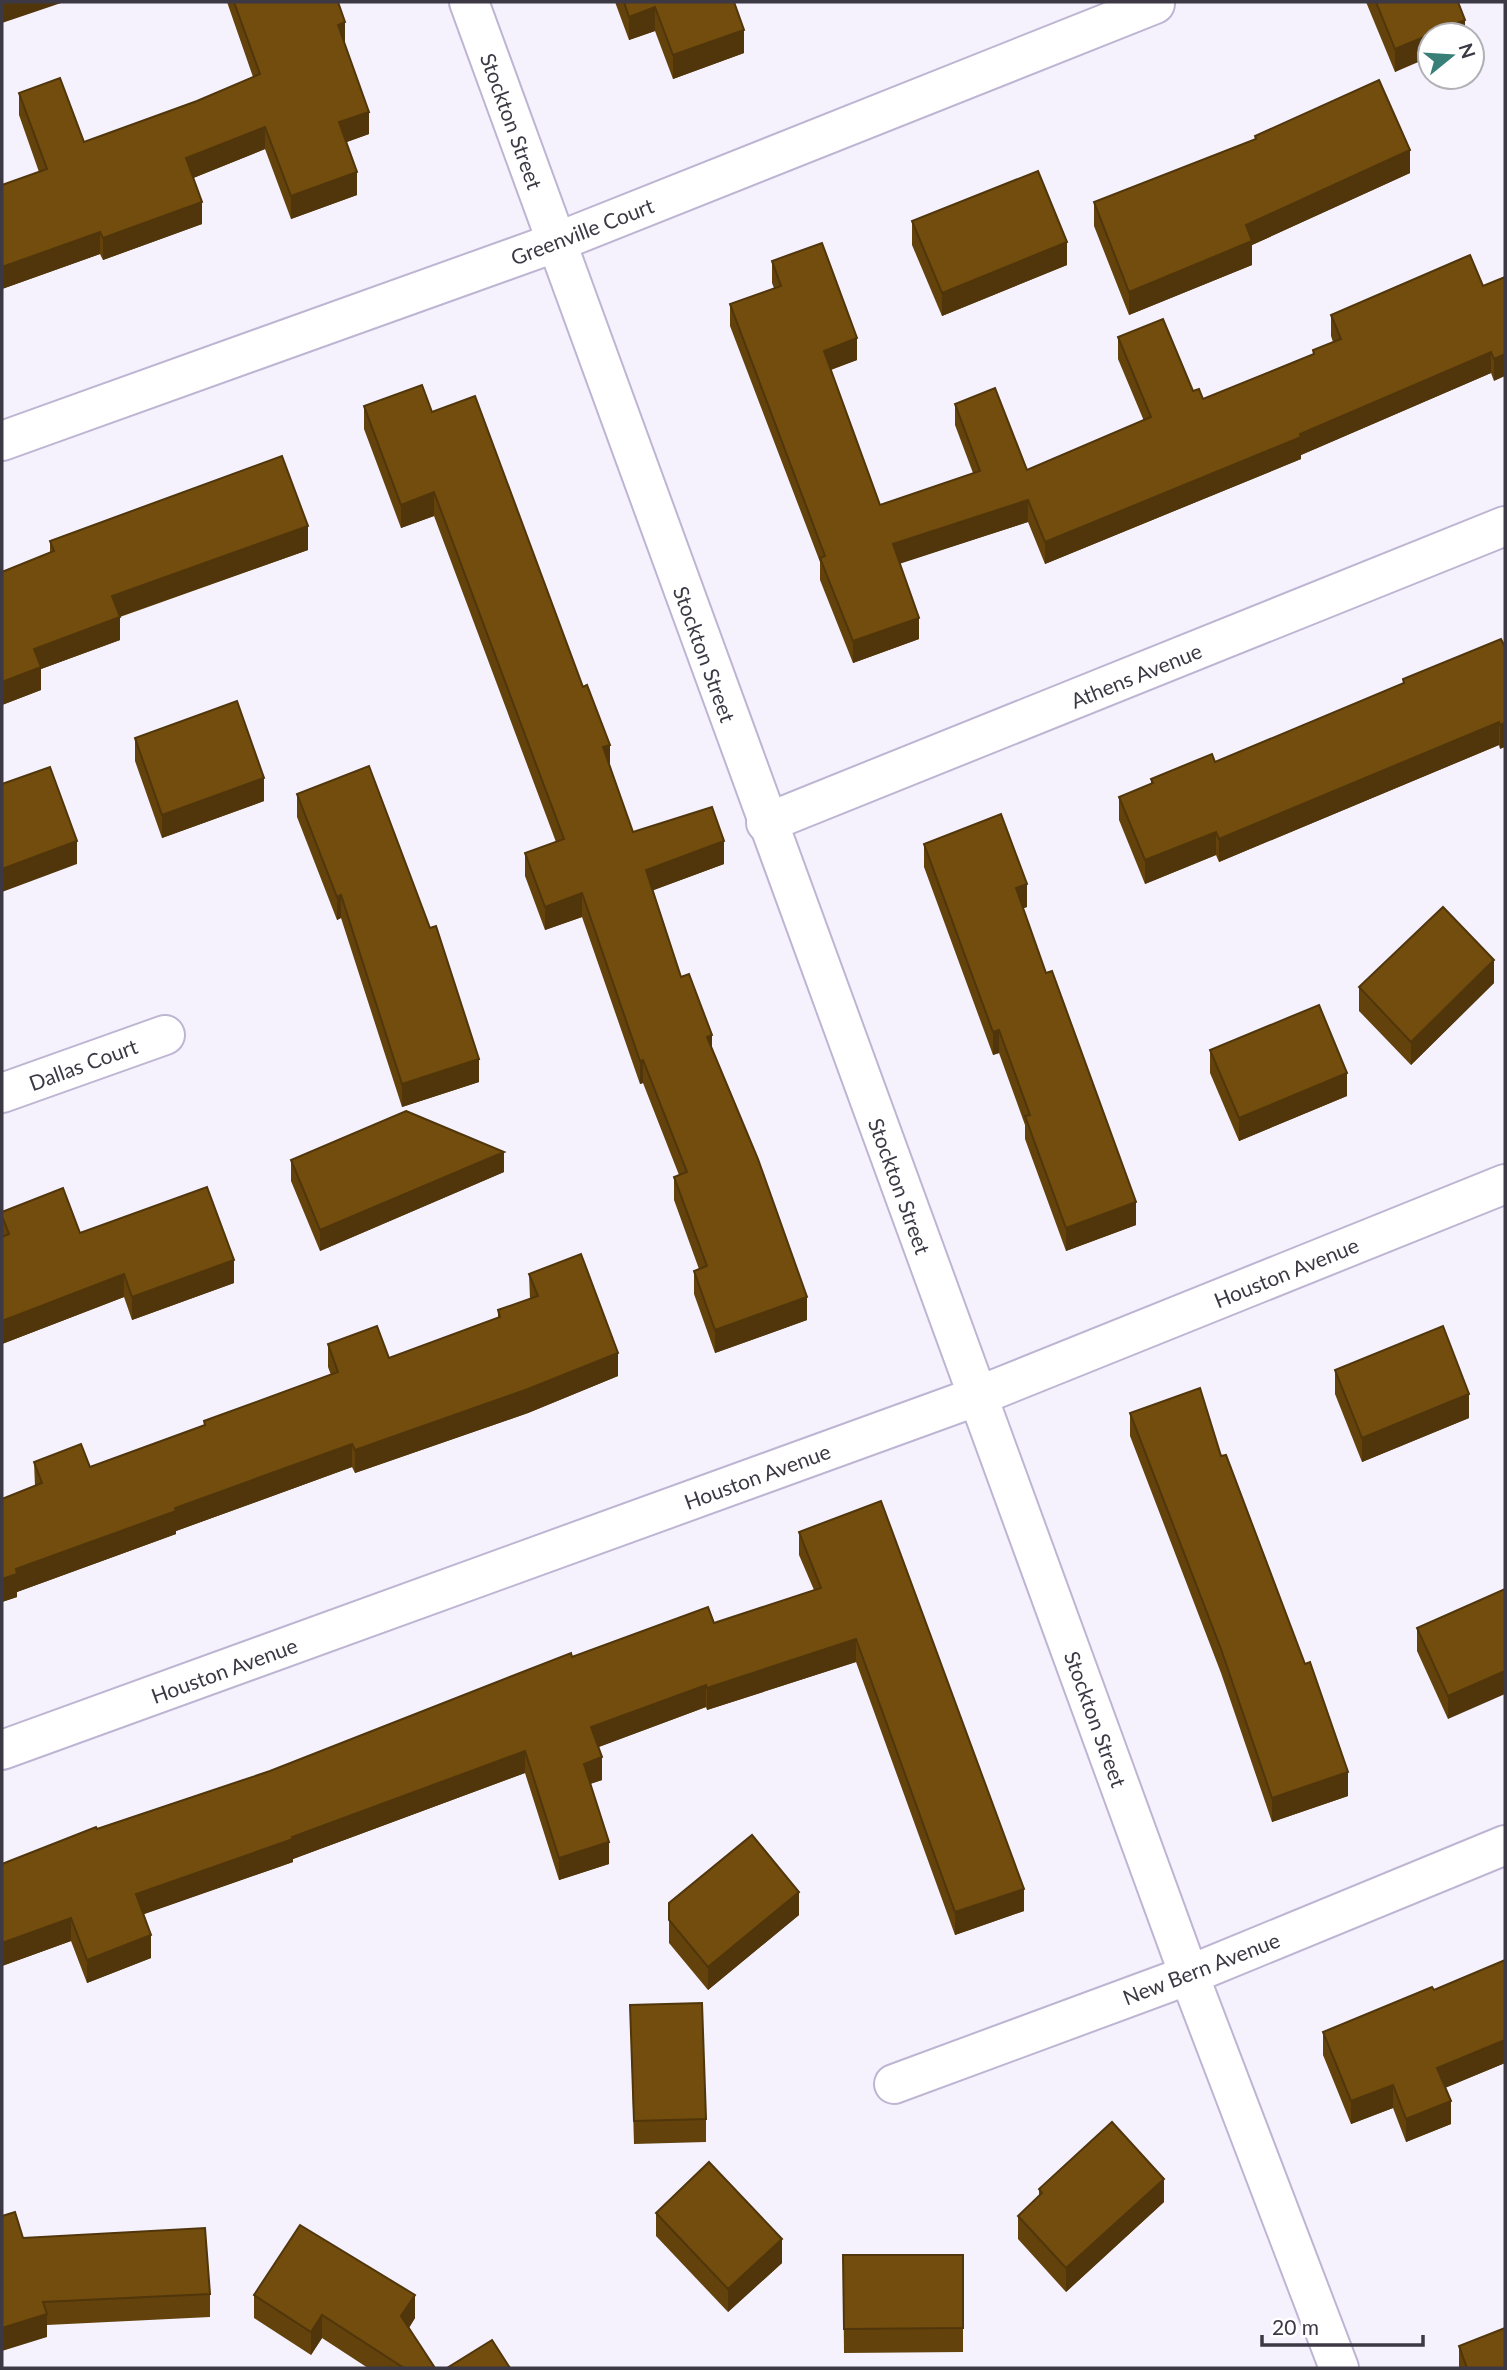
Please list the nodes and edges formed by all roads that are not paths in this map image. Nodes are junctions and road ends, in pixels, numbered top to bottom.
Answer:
1 (469, 2) edge
2 (1155, 4) dead end
3 (556, 242) junction
4 (2, 441) edge
5 (1505, 526) edge
6 (766, 824) junction
7 (165, 1035) dead end
8 (2, 1093) edge
9 (1505, 1184) edge
10 (978, 1396) junction
11 (2, 1750) edge
12 (1505, 1845) edge
13 (1189, 1975) junction
14 (894, 2084) dead end
15 (1339, 2368) edge

1 - 3 street, Stockton Street
2 - 3 street, Greenville Court
3 - 4 street, Greenville Court
3 - 6 street, Stockton Street
5 - 6 street, Athens Avenue
6 - 10 street, Stockton Street
7 - 8 street, Dallas Court
9 - 10 street, Houston Avenue
10 - 11 street, Houston Avenue
10 - 13 street, Stockton Street
12 - 13 street, New Bern Avenue
13 - 14 street, New Bern Avenue
13 - 15 street, Stockton Street

